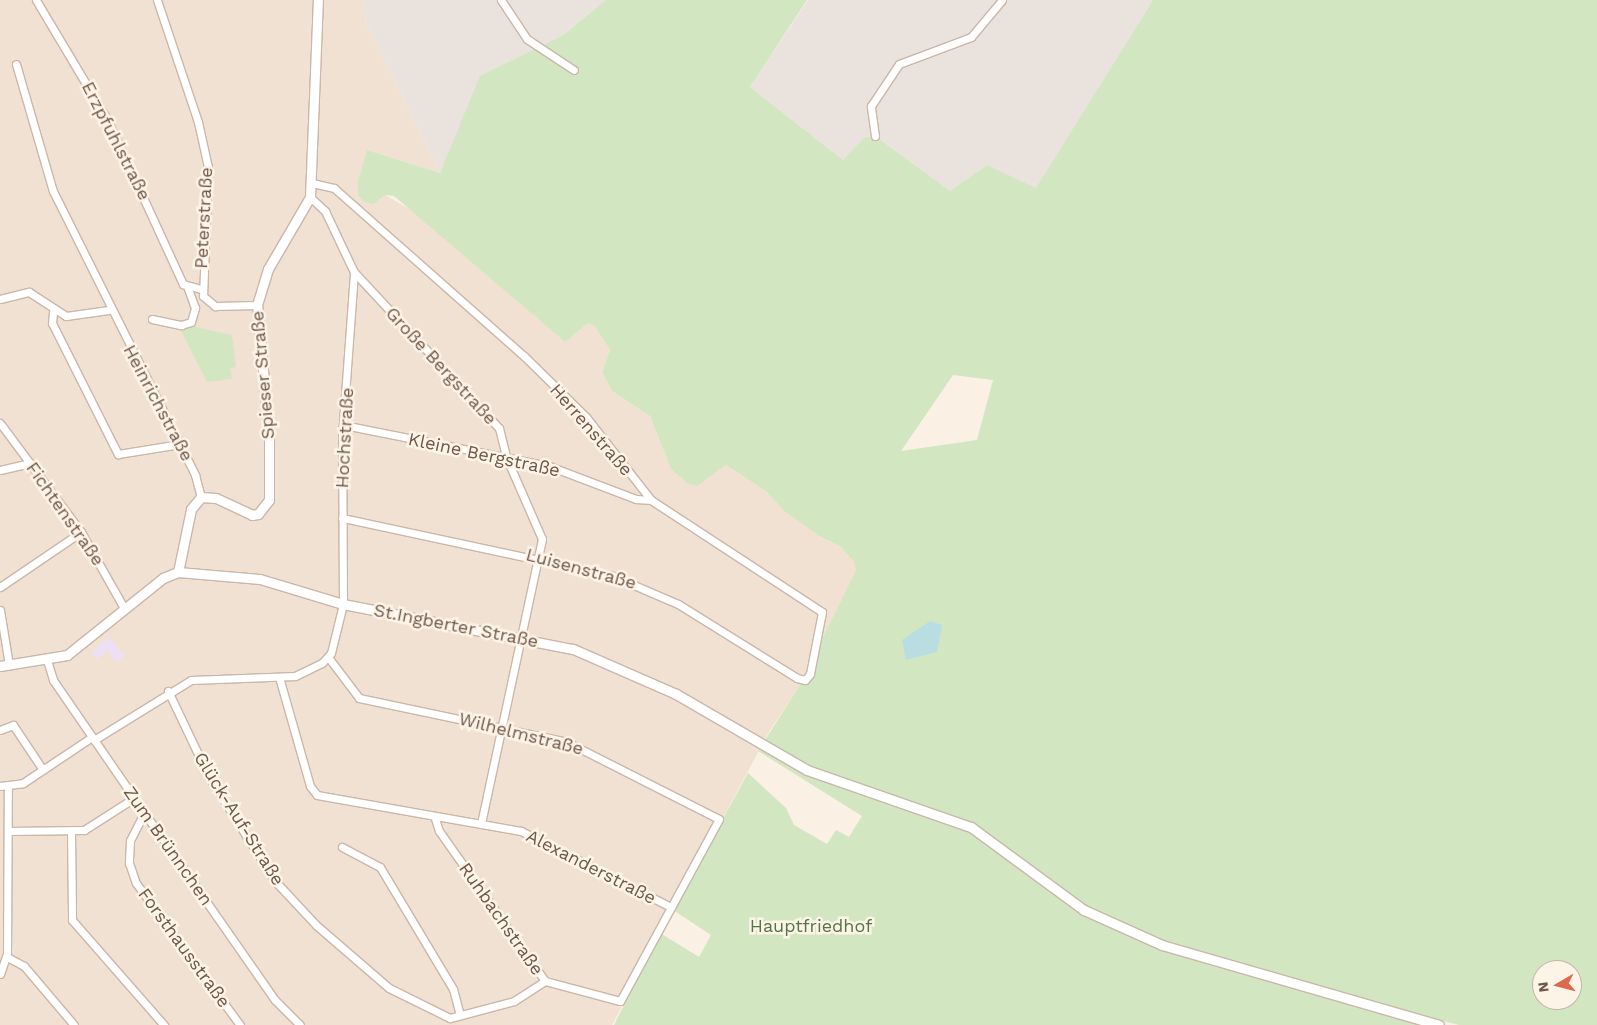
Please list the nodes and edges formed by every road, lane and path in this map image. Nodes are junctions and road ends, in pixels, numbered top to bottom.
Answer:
1 (36, 0) edge
2 (157, 0) edge
3 (318, 0) edge
4 (501, 0) edge
5 (1002, 0) edge
6 (16, 64) dead end
7 (574, 70) dead end
8 (875, 136) dead end
9 (312, 184) junction
10 (310, 197) junction
11 (354, 272) junction
12 (187, 286) junction
13 (201, 289) junction
14 (0, 299) edge
15 (257, 305) junction
16 (109, 310) junction
17 (53, 312) junction
18 (152, 319) dead end
19 (0, 423) edge
20 (344, 425) junction
21 (180, 444) junction
22 (507, 459) junction
23 (30, 463) junction
24 (0, 470) edge
25 (201, 497) junction
26 (651, 500) junction
27 (342, 518) junction
28 (81, 532) junction
29 (541, 559) junction
30 (178, 572) junction
31 (0, 587) edge
32 (343, 604) junction
33 (124, 608) junction
34 (0, 610) edge
35 (524, 638) junction
36 (328, 657) junction
37 (47, 660) junction
38 (4, 665) edge
39 (279, 677) junction
40 (797, 678) joint
41 (168, 692) junction
42 (503, 727) junction
43 (0, 730) edge
44 (93, 739) junction
45 (43, 770) junction
46 (0, 786) edge
47 (8, 786) junction
48 (134, 798) junction
49 (144, 813) junction
50 (434, 816) junction
51 (481, 823) junction
52 (8, 831) junction
53 (71, 832) junction
54 (342, 847) dead end
55 (670, 907) junction
56 (7, 958) junction
57 (0, 974) edge
58 (546, 981) junction
59 (460, 1015) junction
60 (451, 1022) edge
61 (74, 1025) edge
62 (164, 1025) edge
63 (240, 1025) edge
64 (300, 1025) edge
65 (1439, 1025) edge

1 - 12 street, Erzpfuhlstraße
2 - 13 street, Peterstraße
3 - 9 main road, Spieser Straße
4 - 7 street
5 - 8 street
6 - 16 street, Heinrichstraße
9 - 10 main road, Spieser Straße
9 - 26 street, Herrenstraße
10 - 11 street, Große Bergstraße
10 - 15 main road, Spieser Straße
11 - 20 street, Hochstraße
11 - 22 street, Große Bergstraße
12 - 13 street
12 - 18 street, Erzpfuhlstraße
13 - 15 street, Peterstraße
14 - 17 street
15 - 25 main road, Spieser Straße
16 - 17 street
16 - 21 street, Heinrichstraße
17 - 21 street
19 - 23 street, Fichtenstraße
20 - 22 street, Kleine Bergstraße
20 - 27 street, Hochstraße
21 - 25 street, Heinrichstraße
22 - 26 street, Kleine Bergstraße
22 - 29 street, Große Bergstraße
23 - 24 street
23 - 28 street, Fichtenstraße
25 - 30 main road
26 - 40 street, Herrenstraße
27 - 29 street, Luisenstraße
27 - 32 street, Hochstraße
28 - 31 street
28 - 33 street, Fichtenstraße
29 - 35 street, Große Bergstraße
29 - 40 street, Luisenstraße
30 - 32 main road, St.Ingberter Straße
30 - 33 main road
32 - 35 main road, St.Ingberter Straße
32 - 36 street, Hochstraße
33 - 37 main road
34 - 38 street
35 - 42 street, Große Bergstraße
35 - 65 main road, St.Ingberter Straße
36 - 39 street
36 - 42 street, Wilhelmstraße
37 - 38 main road
37 - 44 street, Zum Brünnchen
39 - 41 street
39 - 50 street, Alexanderstraße
41 - 44 street
41 - 60 street, Glück-Auf-Straße
42 - 51 street, Große Bergstraße
42 - 55 street, Wilhelmstraße
43 - 45 street
44 - 45 street
44 - 48 street, Zum Brünnchen
45 - 47 street
46 - 47 street
47 - 52 street
48 - 49 street, Zum Brünnchen
48 - 53 street
49 - 63 street, Forsthausstraße
49 - 64 street, Zum Brünnchen
50 - 51 street, Alexanderstraße
50 - 58 street, Ruhbachstraße
51 - 55 street, Alexanderstraße
52 - 53 street
52 - 56 street
53 - 62 street
54 - 59 street
55 - 58 street, Ruhbachstraße
56 - 57 street
56 - 61 street
58 - 59 street
59 - 60 street

